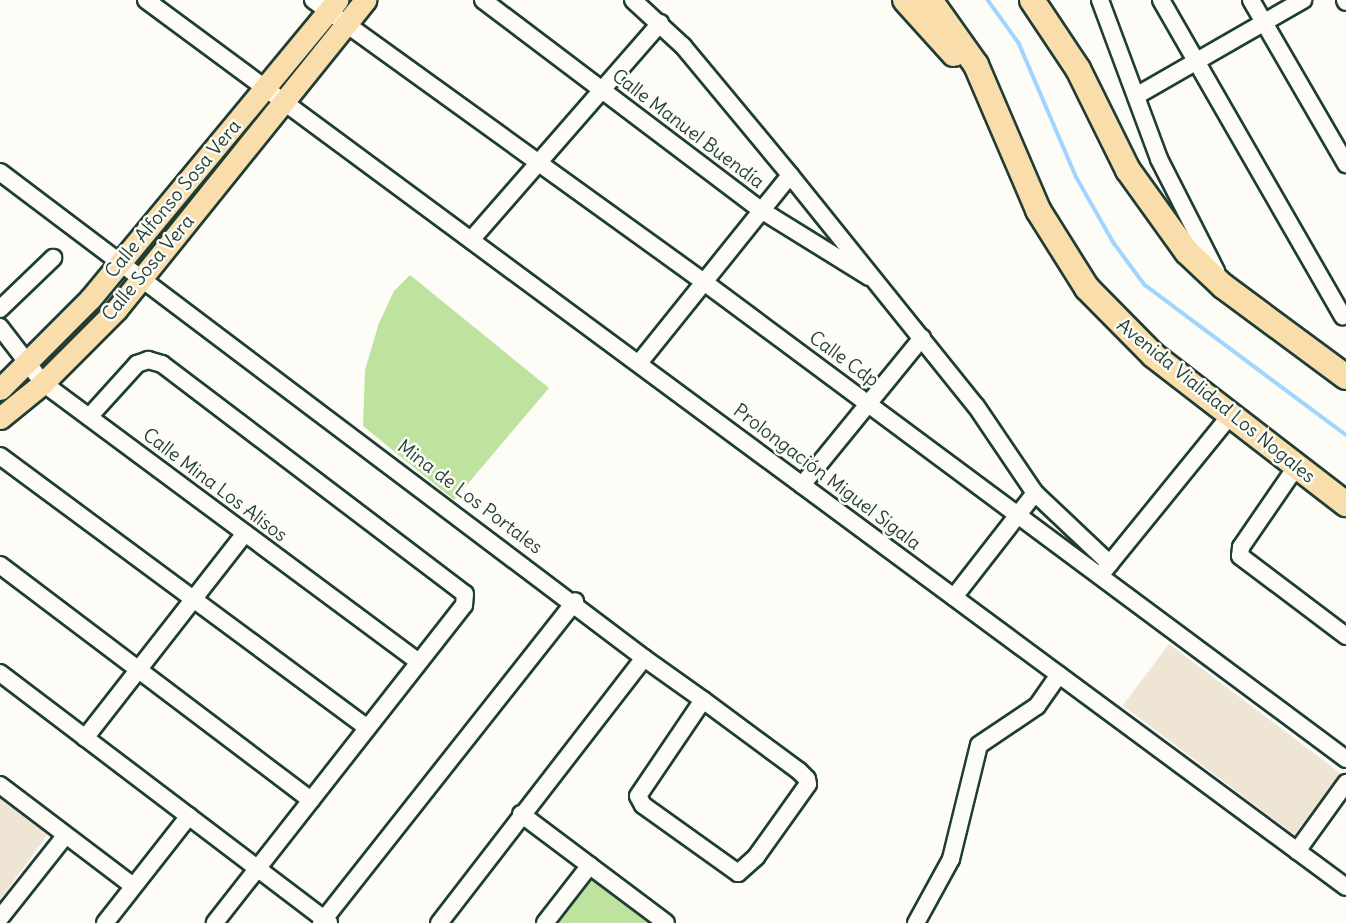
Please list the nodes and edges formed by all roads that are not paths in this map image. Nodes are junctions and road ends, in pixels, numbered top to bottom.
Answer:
1 (146, 0) edge
2 (365, 0) edge
3 (483, 0) edge
4 (633, 0) edge
5 (905, 0) edge
6 (930, 0) edge
7 (1032, 0) edge
8 (1051, 0) edge
9 (1100, 0) edge
10 (1161, 0) edge
11 (1251, 0) edge
12 (1303, 0) edge
13 (326, 4) edge
14 (1264, 22) junction
15 (660, 23) junction
16 (346, 24) junction
17 (1196, 61) junction
18 (1078, 69) junction
19 (264, 89) junction
20 (601, 89) junction
21 (989, 92) junction
22 (1136, 96) junction
23 (282, 104) junction
24 (536, 161) junction
25 (1346, 164) edge
26 (0, 172) edge
27 (790, 174) junction
28 (761, 210) junction
29 (471, 240) junction
30 (53, 258) dead end
31 (120, 261) junction
32 (141, 278) junction
33 (875, 279) junction
34 (704, 282) junction
35 (1223, 286) junction
36 (0, 309) edge
37 (1343, 316) dead end
38 (0, 327) edge
39 (922, 338) junction
40 (639, 363) junction
41 (28, 364) junction
42 (1346, 377) edge
43 (43, 383) junction
44 (0, 389) edge
45 (869, 403) junction
46 (1230, 416) junction
47 (89, 417) junction
48 (0, 418) edge
49 (0, 456) edge
50 (1296, 467) junction
51 (802, 485) junction
52 (1035, 493) junction
53 (1346, 504) edge
54 (1020, 514) junction
55 (245, 533) junction
56 (0, 565) edge
57 (1105, 570) junction
58 (954, 597) junction
59 (192, 600) junction
60 (575, 601) junction
61 (1346, 636) edge
62 (644, 658) junction
63 (418, 662) junction
64 (141, 670) junction
65 (0, 673) edge
66 (1059, 675) junction
67 (703, 701) junction
68 (367, 727) junction
69 (85, 738) junction
70 (1346, 759) edge
71 (1346, 783) edge
72 (0, 785) edge
73 (311, 800) junction
74 (521, 814) junction
75 (189, 816) junction
76 (65, 836) junction
77 (1297, 851) junction
78 (590, 865) junction
79 (258, 868) junction
80 (133, 886) junction
81 (1346, 887) edge
82 (0, 918) edge
83 (449, 920) edge
84 (325, 922) edge
85 (105, 923) edge
86 (215, 923) edge
87 (545, 923) edge
88 (666, 923) edge
89 (916, 923) edge

1 - 19 street, Prolongación Miguel Sigala
2 - 16 main road
3 - 20 street, Calle Manuel Buendía
4 - 15 street
5 - 21 highway
6 - 21 highway, Avenida Vialidad Los Nogales
7 - 18 highway
8 - 18 highway
9 - 22 street
10 - 17 street
11 - 14 street
12 - 14 street
13 - 16 street, Calle Cdp
13 - 19 main road, Calle Alfonso Sosa Vera
14 - 17 street
14 - 25 street
15 - 20 street
15 - 27 street
16 - 23 main road
16 - 24 street, Calle Cdp
17 - 22 street
17 - 37 street
18 - 35 highway
19 - 23 street, Prolongación Miguel Sigala
19 - 31 main road, Calle Alfonso Sosa Vera
20 - 24 street
20 - 28 street, Calle Manuel Buendía
21 - 46 highway, Avenida Vialidad Los Nogales
22 - 35 street
23 - 29 street, Prolongación Miguel Sigala
23 - 32 main road, Calle Sosa Vera
24 - 29 street
24 - 34 street, Calle Cdp
26 - 31 street, Mina de Los Portales
27 - 28 street
27 - 33 street
28 - 33 street, Calle Manuel Buendía
28 - 34 street
29 - 40 street, Prolongación Miguel Sigala
30 - 36 street
31 - 32 street, Mina de Los Portales
31 - 41 main road, Calle Alfonso Sosa Vera
32 - 43 main road, Calle Sosa Vera
32 - 60 street, Mina de Los Portales
33 - 39 street
34 - 40 street
34 - 45 street, Calle Cdp
35 - 42 highway
38 - 41 street, Calle Mina Los Alisos
39 - 45 street
39 - 52 street
40 - 51 street, Prolongación Miguel Sigala
41 - 43 street, Calle Mina Los Alisos
41 - 44 main road, Calle Alfonso Sosa Vera
43 - 47 street, Calle Mina Los Alisos
43 - 48 main road, Calle Sosa Vera
45 - 51 street
45 - 54 street, Calle Cdp
46 - 50 highway, Avenida Vialidad Los Nogales
46 - 57 street
47 - 55 street, Calle Mina Los Alisos
47 - 63 street
49 - 59 street
50 - 53 highway, Avenida Vialidad Los Nogales
50 - 61 street
51 - 58 street, Prolongación Miguel Sigala
52 - 54 street
52 - 57 street
54 - 57 street, Calle Cdp
54 - 58 street
55 - 59 street
55 - 63 street, Calle Mina Los Alisos
56 - 64 street
57 - 70 street, Calle Cdp
58 - 66 street, Prolongación Miguel Sigala
59 - 64 street
59 - 68 street
60 - 62 street, Mina de Los Portales
60 - 84 street
62 - 67 street, Mina de Los Portales
62 - 74 street
63 - 68 street
64 - 69 street
64 - 73 street
65 - 69 street
66 - 77 street, Prolongación Miguel Sigala
66 - 89 street
67 - 67 street, Mina de Los Portales
68 - 73 street
69 - 75 street
71 - 77 street
72 - 76 street
73 - 79 street
74 - 78 street
74 - 83 street
75 - 79 street
75 - 80 street
76 - 80 street
76 - 82 street
77 - 81 street, Prolongación Miguel Sigala
78 - 87 street
78 - 88 street
79 - 84 street
79 - 86 street
80 - 85 street

